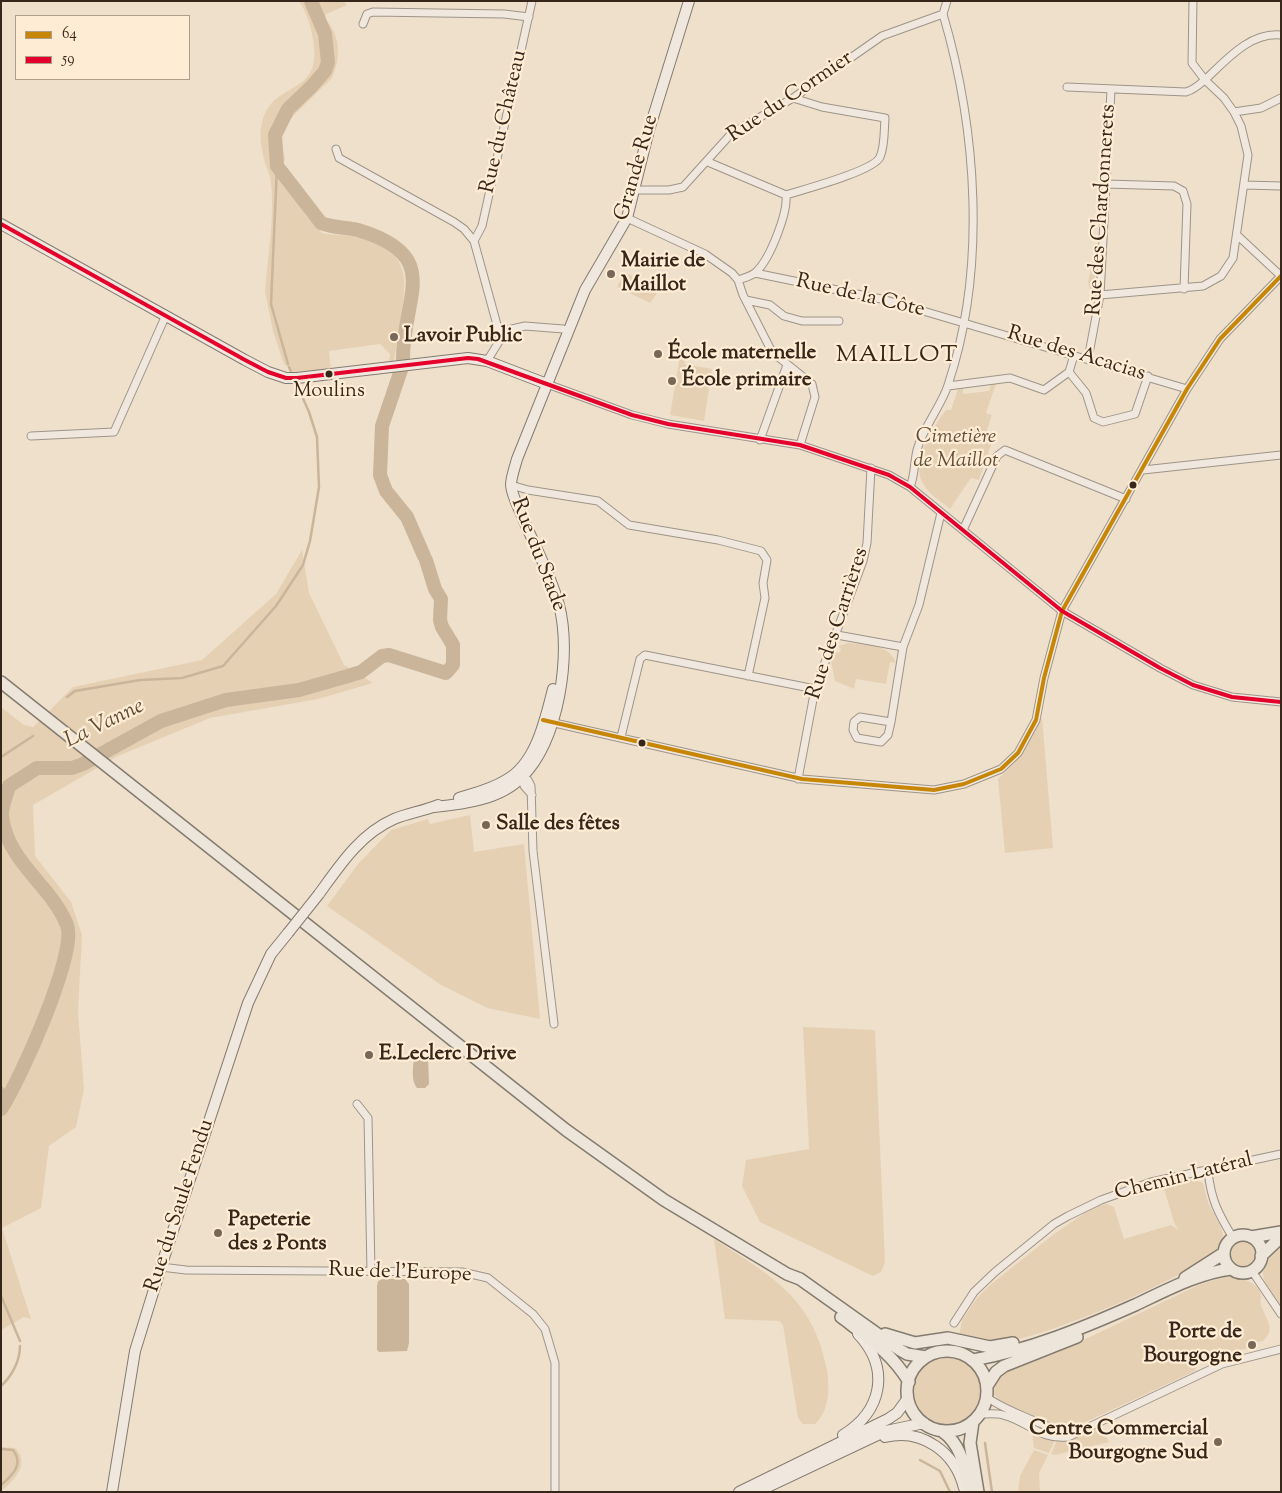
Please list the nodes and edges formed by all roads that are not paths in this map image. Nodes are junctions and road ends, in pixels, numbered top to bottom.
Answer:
1 (532, 1) edge
2 (689, 1) edge
3 (947, 1) edge
4 (1193, 1) edge
5 (943, 14) junction
6 (529, 17) junction
7 (363, 24) dead end
8 (1281, 35) edge
9 (1205, 80) junction
10 (1067, 87) dead end
11 (1111, 90) junction
12 (793, 98) junction
13 (1281, 98) edge
14 (1234, 112) junction
15 (336, 149) dead end
16 (708, 162) junction
17 (1106, 184) junction
18 (1245, 185) junction
19 (1281, 186) edge
20 (636, 190) junction
21 (786, 195) junction
22 (627, 218) junction
23 (1, 224) edge
24 (1238, 235) junction
25 (474, 241) junction
26 (755, 273) junction
27 (1281, 276) edge
28 (738, 280) junction
29 (1184, 289) junction
30 (1100, 295) junction
31 (746, 300) junction
32 (166, 315) junction
33 (839, 321) dead end
34 (964, 322) junction
35 (568, 331) junction
36 (499, 332) junction
37 (1074, 355) junction
38 (1088, 359) junction
39 (487, 361) junction
40 (787, 365) junction
41 (1069, 372) junction
42 (1148, 376) junction
43 (547, 384) junction
44 (948, 386) junction
45 (1187, 389) junction
46 (31, 436) dead end
47 (760, 440) junction
48 (800, 445) junction
49 (1281, 455) edge
50 (871, 468) junction
51 (1143, 470) junction
52 (511, 485) junction
53 (910, 487) junction
54 (1126, 498) junction
55 (941, 513) junction
56 (963, 530) junction
57 (1062, 611) junction
58 (837, 636) junction
59 (903, 647) junction
60 (748, 676) junction
61 (1, 682) edge
62 (815, 689) junction
63 (1281, 702) edge
64 (548, 721) junction
65 (890, 722) junction
66 (621, 737) junction
67 (521, 774) junction
68 (798, 778) junction
69 (319, 894) joint
70 (554, 1024) dead end
71 (357, 1104) dead end
72 (1281, 1154) edge
73 (1208, 1171) junction
74 (1281, 1232) edge
75 (1251, 1237) junction
76 (1281, 1237) edge
77 (1233, 1238) junction
78 (1224, 1253) junction
79 (1261, 1256) junction
80 (161, 1267) junction
81 (1231, 1269) junction
82 (1252, 1270) junction
83 (371, 1272) junction
84 (1153, 1296) junction
85 (1135, 1305) junction
86 (1281, 1314) edge
87 (848, 1318) junction
88 (954, 1323) dead end
89 (1081, 1327) junction
90 (1281, 1349) edge
91 (926, 1357) junction
92 (974, 1360) junction
93 (909, 1382) junction
94 (987, 1391) junction
95 (908, 1398) junction
96 (976, 1418) junction
97 (924, 1423) junction
98 (1091, 1426) junction
99 (942, 1431) junction
100 (855, 1445) junction
101 (805, 1459) junction
102 (112, 1492) edge
103 (555, 1492) edge
104 (739, 1492) edge
105 (757, 1492) edge
106 (967, 1492) edge
107 (978, 1492) edge

1 - 6 street, Rue du Château
2 - 20 street, Grande Rue
3 - 5 street
4 - 9 street
5 - 12 street, Rue du Cormier
5 - 34 street
6 - 7 street
6 - 25 street, Rue du Château
8 - 9 street
9 - 11 street
9 - 14 street
10 - 11 street
11 - 17 street, Rue des Chardonnerets
12 - 16 street, Rue du Cormier
12 - 21 street
13 - 14 street
14 - 18 street
15 - 25 street
16 - 20 street, Rue du Cormier
16 - 21 street
17 - 29 street
17 - 30 street, Rue des Chardonnerets
18 - 19 street
18 - 24 street
20 - 22 street, Grande Rue
21 - 26 street
22 - 28 street
22 - 35 street, Grande Rue
23 - 32 street
24 - 27 street
24 - 29 street
25 - 36 street
26 - 28 street
26 - 34 street, Rue de la Côte
27 - 45 street
28 - 31 street
29 - 30 street
30 - 38 street, Rue des Chardonnerets
31 - 33 street
31 - 40 street
32 - 39 street
32 - 46 street
34 - 37 street, Rue des Acacias
34 - 44 street
35 - 36 street
35 - 43 street, Grande Rue
36 - 39 street
37 - 38 street, Rue des Acacias
37 - 41 street
38 - 42 street, Rue des Acacias
39 - 43 street
40 - 47 street
40 - 48 street
41 - 42 street
41 - 44 street
42 - 45 street, Rue des Acacias
43 - 47 street
43 - 52 street, Rue du Stade
44 - 53 street
45 - 51 street
47 - 48 street
48 - 50 street
49 - 51 street
50 - 53 street
50 - 58 street, Rue des Carrières
51 - 54 street
52 - 60 street
52 - 64 street, Rue du Stade
53 - 55 street
54 - 56 street
54 - 57 street
55 - 56 street
55 - 59 street
56 - 57 street
57 - 63 street
57 - 68 street
58 - 59 street
58 - 62 street, Rue des Carrières
59 - 65 street
60 - 62 street
60 - 66 street
61 - 87 main road
62 - 68 street, Rue des Carrières
64 - 66 street
64 - 67 street, Rue du Stade
65 - 65 street
66 - 68 street
67 - 69 street, Rue du Stade
67 - 70 street
69 - 80 street, Rue du Saule Fendu, bridge
71 - 83 street
72 - 73 street, Chemin Latéral
73 - 77 street
73 - 88 street, Chemin Latéral
74 - 75 main road
75 - 77 main road
75 - 79 main road
76 - 79 main road
77 - 78 main road
78 - 81 main road
78 - 84 main road
79 - 82 main road
80 - 83 street, Rue de l'Europe
80 - 102 street, Rue du Saule Fendu
81 - 82 main road
81 - 84 main road
82 - 86 street
83 - 103 street, Rue de l'Europe
84 - 85 main road
85 - 89 main road
85 - 94 main road
87 - 89 main road
87 - 91 main road
87 - 93 main road
87 - 101 street
89 - 92 main road
90 - 98 street
91 - 92 main road
91 - 93 main road
92 - 94 main road
93 - 95 main road
94 - 96 main road
94 - 98 street
95 - 97 main road
95 - 101 street
96 - 98 street
96 - 99 main road
96 - 107 main road
97 - 99 main road
97 - 100 street
99 - 106 main road
100 - 105 street
100 - 106 street
101 - 104 street

